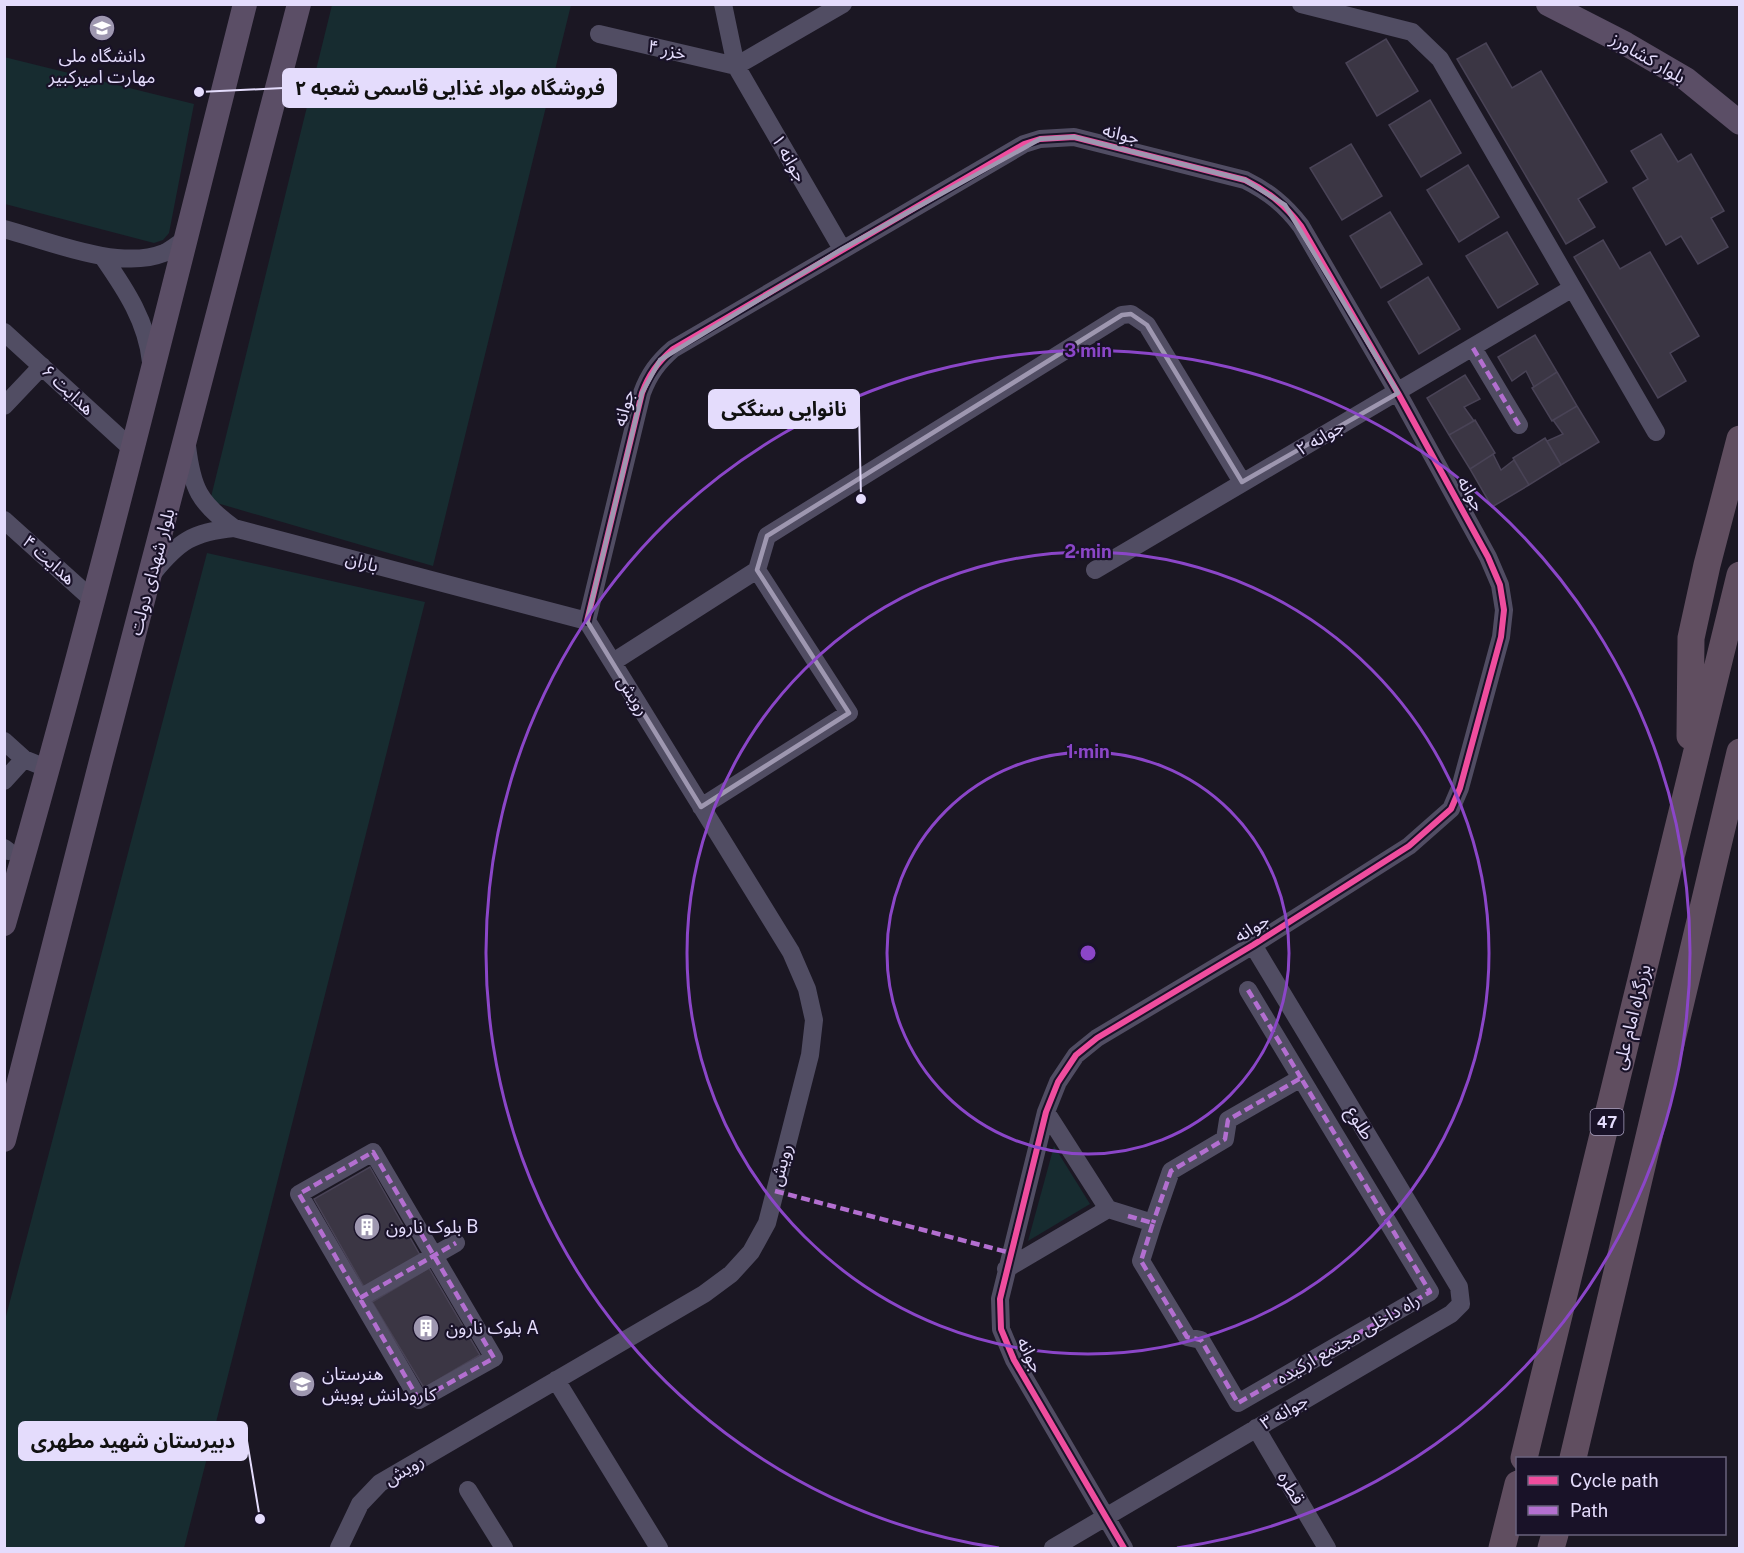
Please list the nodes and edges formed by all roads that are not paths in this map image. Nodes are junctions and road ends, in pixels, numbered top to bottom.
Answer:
1 (245, 4) edge
2 (299, 4) edge
3 (723, 4) edge
4 (843, 4) edge
5 (1301, 4) edge
6 (1548, 4) edge
7 (598, 34) dead end
8 (736, 66) junction
9 (1740, 123) edge
10 (4, 229) edge
11 (184, 240) junction
12 (842, 249) junction
13 (102, 257) junction
14 (1571, 289) junction
15 (4, 332) edge
16 (1473, 348) junction
17 (42, 366) junction
18 (152, 372) junction
19 (1398, 393) junction
20 (4, 406) edge
21 (1519, 426) dead end
22 (1656, 432) dead end
23 (1740, 439) edge
24 (186, 441) junction
25 (131, 448) junction
26 (1242, 483) junction
27 (4, 520) edge
28 (234, 528) junction
29 (758, 570) junction
30 (1095, 570) dead end
31 (1740, 575) edge
32 (151, 576) junction
33 (94, 601) junction
34 (587, 621) junction
35 (613, 662) junction
36 (4, 741) edge
37 (1740, 752) edge
38 (24, 759) junction
39 (49, 769) junction
40 (1740, 771) edge
41 (4, 781) edge
42 (1689, 786) junction
43 (1730, 798) junction
44 (701, 807) junction
45 (4, 924) edge
46 (1253, 945) junction
47 (1248, 990) dead end
48 (33, 1022) junction
49 (4, 1054) edge
50 (1301, 1078) junction
51 (1046, 1112) junction
52 (4, 1140) edge
53 (1108, 1209) junction
54 (1153, 1223) junction
55 (456, 1243) dead end
56 (434, 1256) junction
57 (1006, 1269) junction
58 (360, 1298) junction
59 (1461, 1304) joint
60 (556, 1380) junction
61 (1256, 1428) junction
62 (1524, 1457) edge
63 (1573, 1457) edge
64 (468, 1490) dead end
65 (1516, 1492) edge
66 (1105, 1517) junction
67 (339, 1548) edge
68 (504, 1548) edge
69 (659, 1548) edge
70 (1053, 1548) edge
71 (1124, 1548) edge
72 (1327, 1548) edge
73 (1502, 1548) edge

1 - 11 main road
2 - 24 main road, بلوار شهدای دولت
3 - 8 street, جوانه ۱
4 - 8 street
5 - 14 street
6 - 9 main road, بلوار کشاورز
7 - 8 street, خزر ۴
8 - 12 street, جوانه ۱
10 - 13 street
11 - 13 street
11 - 18 main road
12 - 19 street, جوانه
12 - 34 street, جوانه
13 - 18 street
14 - 16 street, جوانه ۲
14 - 22 street
15 - 17 street, هدایت ۶
16 - 19 street, جوانه ۲
16 - 21 street
17 - 20 street
17 - 25 street, هدایت ۶
18 - 25 main road
19 - 26 street, جوانه ۲
19 - 46 street, جوانه
23 - 42 highway
24 - 28 street
24 - 32 main road, بلوار شهدای دولت
25 - 33 main road
26 - 29 street
26 - 30 street, جوانه ۲
27 - 33 street, هدایت ۴
28 - 32 street, باران
28 - 34 street, باران
29 - 35 street
29 - 44 street
31 - 42 highway, بزرگراه امام علی / 47
32 - 48 main road, بلوار شهدای دولت
33 - 39 main road
34 - 35 street, رویش
35 - 44 street, رویش
36 - 38 street
37 - 43 highway, 47
38 - 39 street
38 - 41 street
39 - 45 main road
40 - 43 highway
42 - 62 highway, بزرگراه امام علی / 47
43 - 63 highway, 47
44 - 60 street, رویش
46 - 51 street, جوانه
46 - 59 street, طلوع
47 - 50 street, راه داخلی مجتمع ارکیده
48 - 49 main road
48 - 52 main road, بلوار شهدای دولت
50 - 54 street, راه داخلی مجتمع ارکیده
50 - 54 street, راه داخلی مجتمع ارکیده
51 - 53 street
51 - 57 street, جوانه
53 - 54 street
53 - 57 street
55 - 56 street
56 - 58 street
56 - 58 street
56 - 58 street
57 - 66 street, جوانه
59 - 61 street, جوانه ۳
60 - 67 street, رویش
60 - 69 street
61 - 66 street, جوانه ۳
61 - 72 street, قطره
64 - 68 street
65 - 73 highway
66 - 70 street, جوانه ۳
66 - 71 street, جوانه

